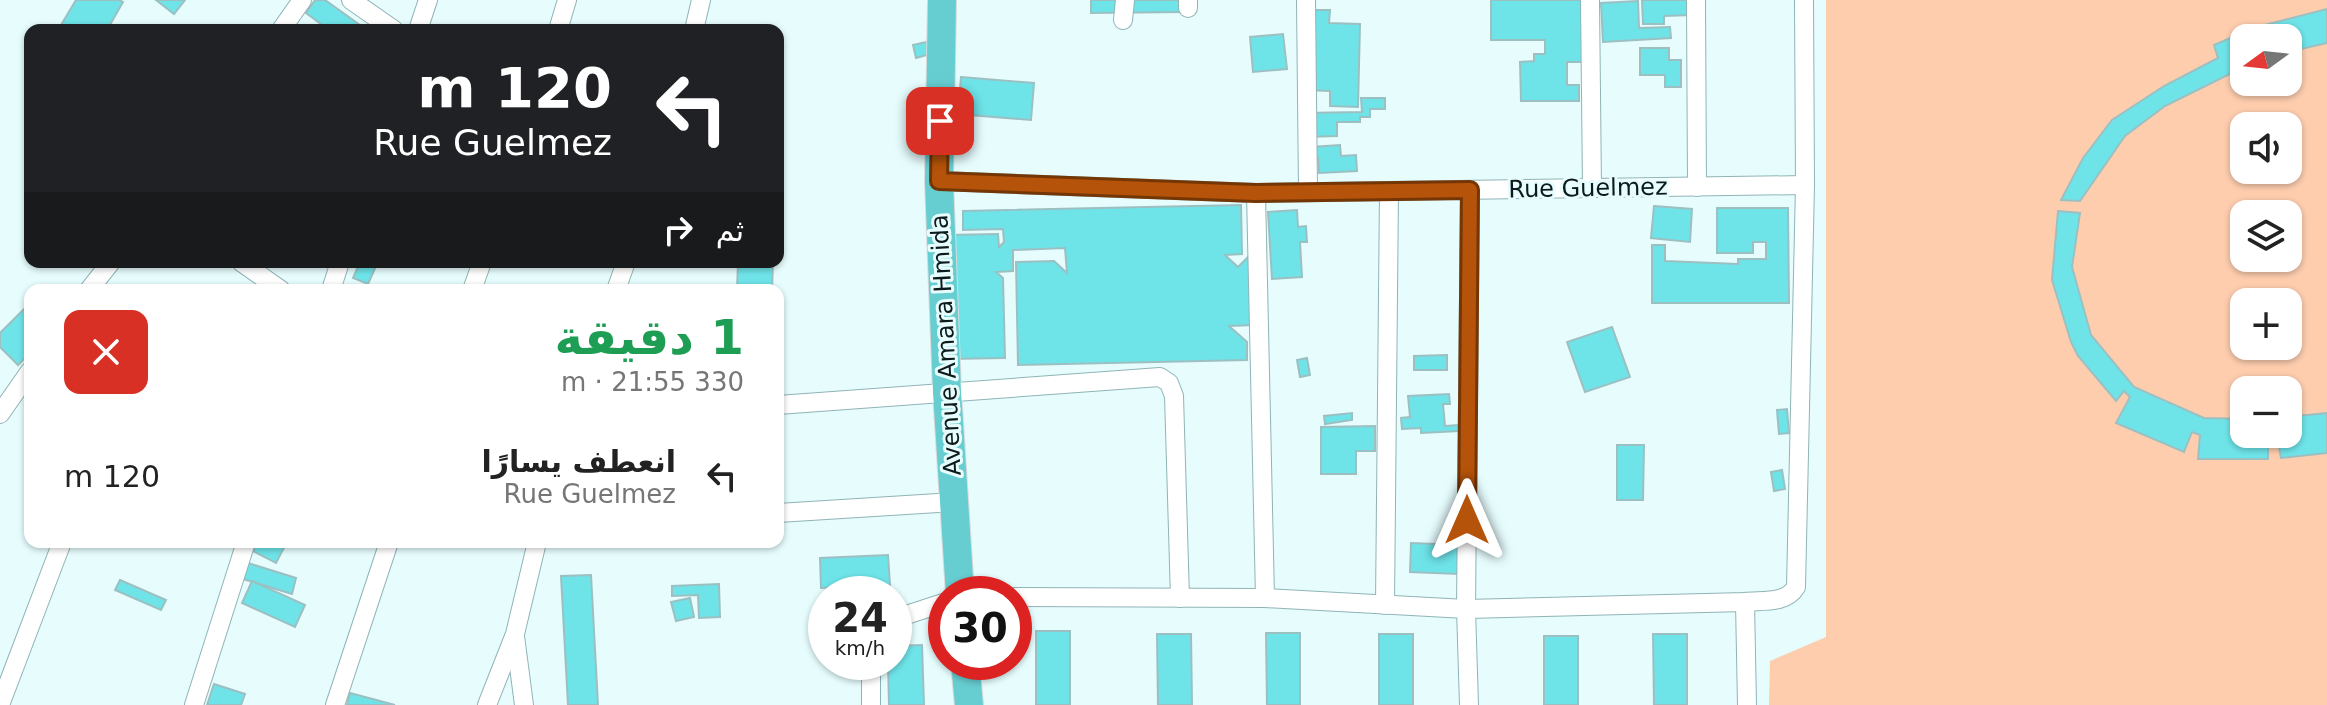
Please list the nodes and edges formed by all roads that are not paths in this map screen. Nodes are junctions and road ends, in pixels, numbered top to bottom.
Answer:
1 (302, 0) edge
2 (351, 0) edge
3 (428, 0) edge
4 (567, 0) edge
5 (701, 0) edge
6 (942, 0) edge
7 (1125, 0) edge
8 (1306, 0) edge
9 (1590, 0) edge
10 (1696, 0) edge
11 (1804, 0) edge
12 (1123, 20) dead end
13 (285, 24) edge
14 (385, 24) edge
15 (420, 24) edge
16 (560, 24) edge
17 (695, 24) edge
18 (939, 181) junction
19 (1805, 185) junction
20 (1697, 187) junction
21 (1592, 188) junction
22 (1470, 190) junction
23 (1389, 191) junction
24 (1308, 192) junction
25 (1256, 193) junction
26 (106, 268) edge
27 (250, 268) edge
28 (94, 284) edge
29 (272, 284) edge
30 (24, 380) edge
31 (947, 392) junction
32 (784, 405) edge
33 (0, 414) edge
34 (954, 502) junction
35 (784, 513) edge
36 (60, 548) edge
37 (244, 548) edge
38 (387, 548) edge
39 (536, 548) edge
40 (959, 576) edge
41 (1032, 597) edge
42 (1180, 598) junction
43 (1265, 598) junction
44 (1745, 602) junction
45 (1385, 605) junction
46 (1466, 609) junction
47 (515, 634) junction
48 (871, 680) edge
49 (967, 680) edge
50 (492, 704) edge
51 (0, 705) edge
52 (194, 705) edge
53 (335, 705) edge
54 (524, 705) edge
55 (871, 705) edge
56 (969, 705) edge
57 (1469, 705) edge
58 (1747, 705) edge

1 - 13 street
2 - 14 street
3 - 15 street
4 - 16 street
5 - 17 street
6 - 18 main road, Avenue Amara Hmida
7 - 12 street
8 - 24 street
9 - 21 street
10 - 20 street
11 - 19 street
18 - 25 street, Rue Guelmez
18 - 31 main road, Avenue Amara Hmida
19 - 20 street, Rue Guelmez
19 - 44 street
20 - 21 street, Rue Guelmez
21 - 22 street, Rue Guelmez
22 - 23 street, Rue Guelmez
22 - 46 street
23 - 24 street, Rue Guelmez
23 - 45 street
24 - 25 street, Rue Guelmez
25 - 43 street
26 - 28 street
27 - 29 street
30 - 33 street
31 - 32 street
31 - 34 main road, Avenue Amara Hmida
31 - 42 street
34 - 35 street
34 - 40 main road, Avenue Amara Hmida
36 - 51 street
37 - 52 street
38 - 53 street
39 - 47 street
41 - 42 street
42 - 43 street
43 - 45 street
44 - 46 street
44 - 58 street
45 - 46 street
46 - 57 street
47 - 50 street
47 - 54 street
48 - 55 street
49 - 56 main road

